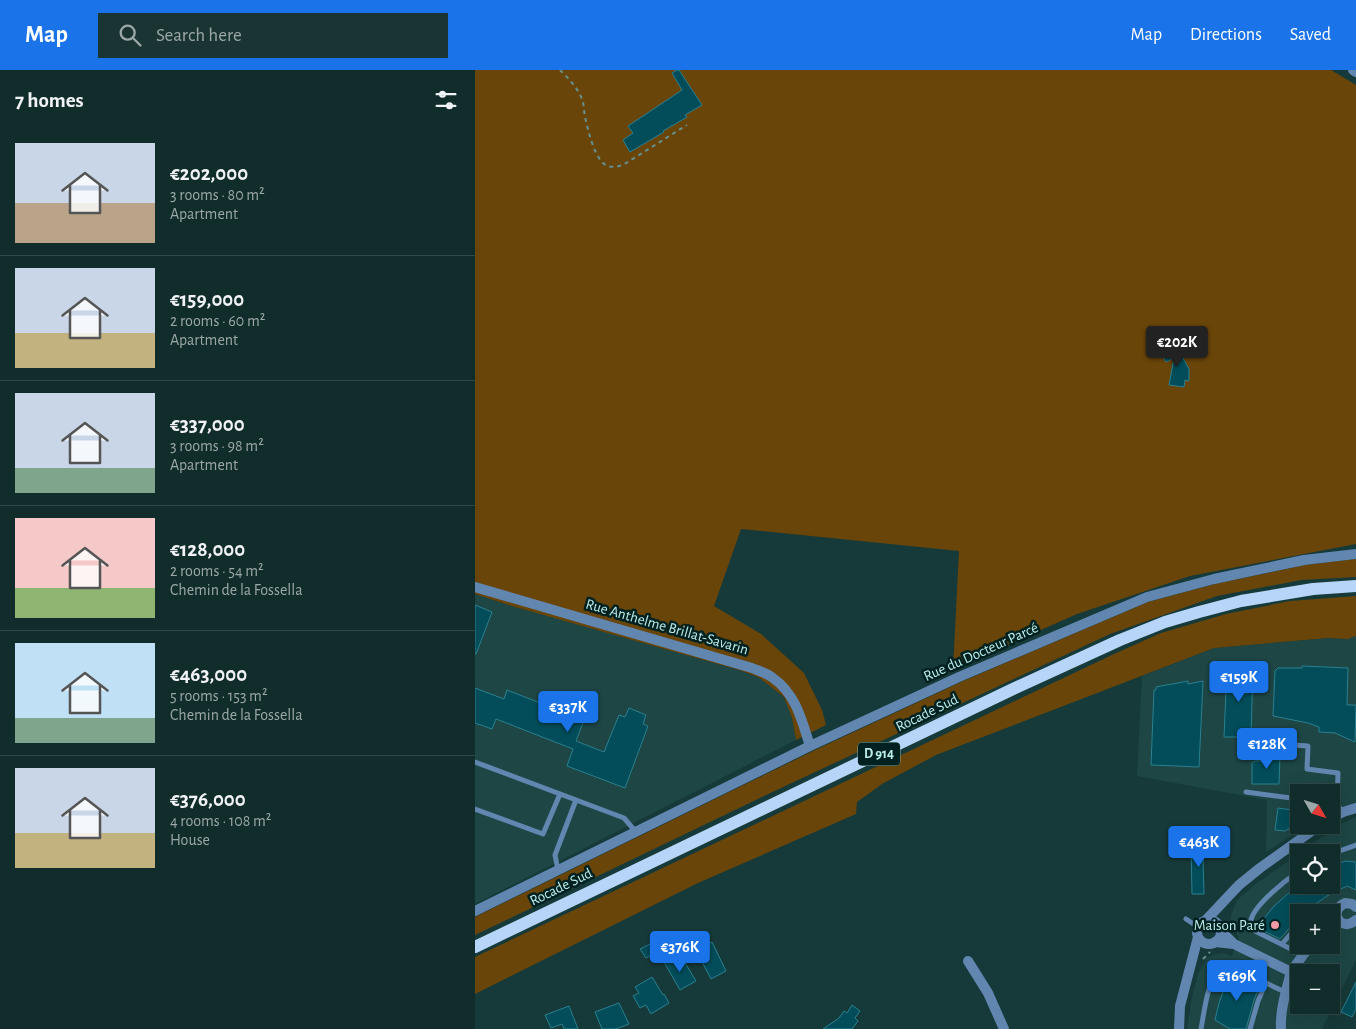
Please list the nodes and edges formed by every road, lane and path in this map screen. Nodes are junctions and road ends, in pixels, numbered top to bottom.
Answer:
1 (560, 70) edge
2 (687, 125) dead end
3 (1356, 554) edge
4 (475, 586) edge
5 (1356, 586) edge
6 (1263, 743) dead end
7 (810, 746) junction
8 (475, 762) edge
9 (1338, 784) edge
10 (1246, 792) dead end
11 (560, 794) junction
12 (1290, 799) edge
13 (576, 800) junction
14 (1340, 807) edge
15 (1356, 808) edge
16 (475, 809) edge
17 (636, 832) junction
18 (1307, 834) edge
19 (1356, 846) edge
20 (1340, 851) edge
21 (558, 871) junction
22 (1290, 878) edge
23 (1226, 899) junction
24 (1340, 906) edge
25 (1356, 908) edge
26 (475, 911) edge
27 (1186, 919) dead end
28 (1356, 920) edge
29 (1340, 922) edge
30 (1201, 928) junction
31 (1220, 928) junction
32 (1290, 935) edge
33 (1212, 943) junction
34 (1234, 944) junction
35 (1283, 944) junction
36 (475, 947) edge
37 (1303, 955) joint
38 (968, 961) dead end
39 (1297, 964) edge
40 (1290, 972) edge
41 (1188, 975) junction
42 (1290, 975) edge
43 (1266, 983) junction
44 (1285, 992) junction
45 (1004, 1029) edge
46 (1179, 1029) edge
47 (1201, 1029) edge
48 (1250, 1029) edge
49 (1281, 1029) edge

1 - 2 path
3 - 7 street, Rue du Docteur Parcé
4 - 7 street, Rue Anthelme Brillat-Savarin
5 - 36 main road, Rocade Sud / D 914
6 - 9 lane
7 - 17 street, Rue du Docteur Parcé
8 - 11 lane
10 - 12 lane
11 - 13 lane
11 - 16 lane
13 - 17 lane
13 - 21 lane
14 - 15 street
17 - 21 street, Rue du Docteur Parcé
18 - 23 street
19 - 20 lane
21 - 26 street, Rue du Docteur Parcé
22 - 35 lane
23 - 30 street
23 - 31 street
24 - 25 street
27 - 30 lane
28 - 29 street
30 - 31 street
30 - 33 street
30 - 41 street
31 - 33 street
31 - 34 street
32 - 35 lane
33 - 34 street
33 - 41 street
34 - 40 street
35 - 37 lane
37 - 39 street
38 - 45 street
41 - 46 street
42 - 44 street
43 - 44 lane
43 - 47 lane
43 - 48 lane
44 - 49 street

